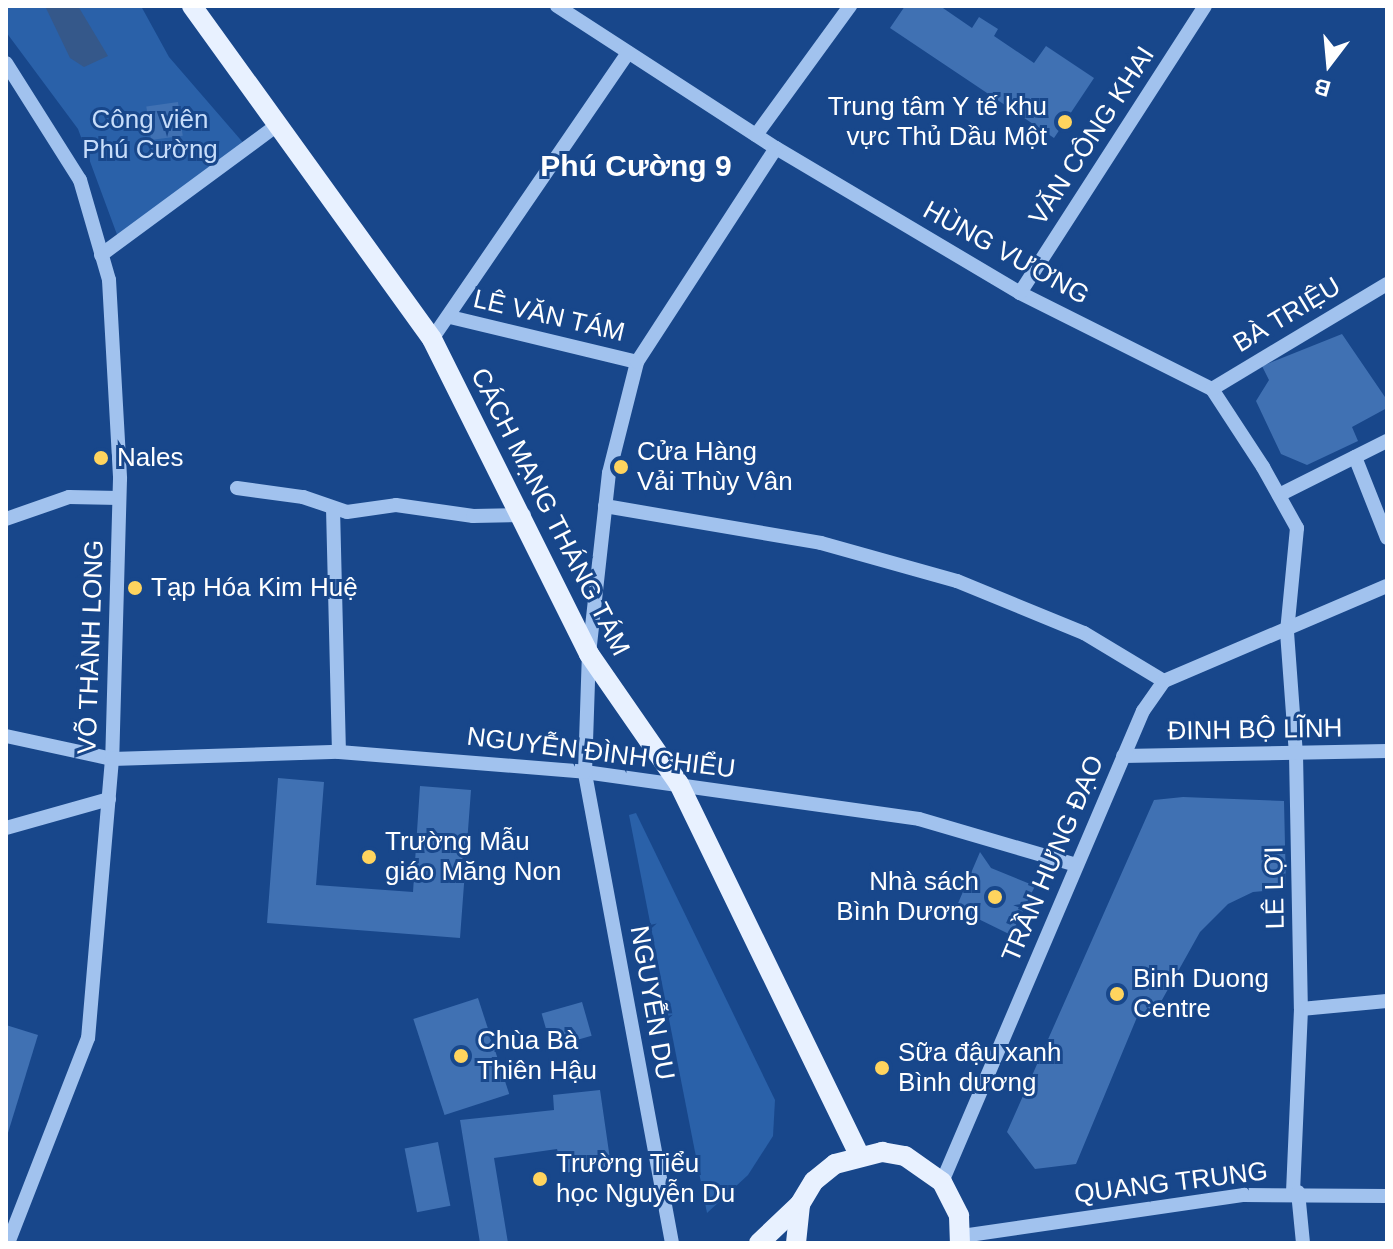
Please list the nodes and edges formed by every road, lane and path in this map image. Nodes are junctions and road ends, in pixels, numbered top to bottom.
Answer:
1 (192, 6) edge
2 (557, 6) edge
3 (850, 6) edge
4 (1205, 6) edge
5 (628, 53) junction
6 (7, 66) edge
7 (276, 126) junction
8 (756, 135) junction
9 (776, 148) junction
10 (101, 255) junction
11 (1387, 284) edge
12 (1020, 293) junction
13 (450, 317) junction
14 (432, 339) junction
15 (637, 362) junction
16 (1212, 389) junction
17 (1387, 441) edge
18 (1355, 457) junction
19 (237, 488) dead end
20 (1279, 495) junction
21 (119, 498) junction
22 (605, 506) junction
23 (333, 508) junction
24 (524, 515) junction
25 (6, 519) edge
26 (1387, 538) edge
27 (1387, 586) edge
28 (1287, 632) junction
29 (589, 654) junction
30 (1164, 681) junction
31 (6, 736) edge
32 (1387, 751) edge
33 (339, 752) junction
34 (1296, 754) junction
35 (1123, 756) junction
36 (112, 759) junction
37 (585, 772) junction
38 (679, 784) junction
39 (109, 799) junction
40 (6, 828) edge
41 (1076, 865) junction
42 (1387, 1001) edge
43 (1301, 1009) junction
44 (859, 1154) junction
45 (942, 1182) junction
46 (1296, 1192) junction
47 (1387, 1196) edge
48 (800, 1204) junction
49 (961, 1239) edge
50 (8, 1243) edge
51 (672, 1243) edge
52 (759, 1243) edge
53 (796, 1243) edge
54 (1303, 1243) edge

1 - 7 main road, CÁCH MẠNG THÁNG TÁM
2 - 5 street, HÙNG VƯƠNG
3 - 8 street
4 - 12 street, VĂN CÔNG KHAI
5 - 8 street, HÙNG VƯƠNG
5 - 13 street
6 - 10 street, VÕ THÀNH LONG
7 - 10 street
7 - 14 main road, CÁCH MẠNG THÁNG TÁM
8 - 9 street, HÙNG VƯƠNG
9 - 12 street, HÙNG VƯƠNG
9 - 15 street
10 - 21 street, VÕ THÀNH LONG
11 - 16 street, BÀ TRIỆU
12 - 16 street, HÙNG VƯƠNG
13 - 14 street
13 - 15 street, LÊ VĂN TÁM
14 - 24 main road, CÁCH MẠNG THÁNG TÁM
15 - 22 street, NGUYỄN DU
16 - 20 street
17 - 18 street
18 - 20 street
18 - 26 street
19 - 23 street
20 - 28 street
21 - 25 street
21 - 36 street, VÕ THÀNH LONG
22 - 29 street, NGUYỄN DU
22 - 30 street
23 - 24 street
23 - 33 street
24 - 29 main road, CÁCH MẠNG THÁNG TÁM
27 - 28 street
28 - 30 street
28 - 34 street, LÊ LỢI
29 - 37 street, NGUYỄN DU
29 - 38 main road, CÁCH MẠNG THÁNG TÁM
30 - 35 street, TRẦN HƯNG ĐẠO
31 - 36 street, NGUYỄN ĐÌNH CHIỂU
32 - 34 street, ĐINH BỘ LĨNH
33 - 36 street, NGUYỄN ĐÌNH CHIỂU
33 - 37 street, NGUYỄN ĐÌNH CHIỂU
34 - 35 street, ĐINH BỘ LĨNH
34 - 43 street, LÊ LỢI
35 - 41 street, TRẦN HƯNG ĐẠO
36 - 39 street, VÕ THÀNH LONG
37 - 38 street, NGUYỄN ĐÌNH CHIỂU
37 - 51 street, NGUYỄN DU
38 - 41 street, NGUYỄN ĐÌNH CHIỂU
38 - 44 main road, CÁCH MẠNG THÁNG TÁM
39 - 40 street
39 - 50 street, VÕ THÀNH LONG
41 - 45 street, TRẦN HƯNG ĐẠO
42 - 43 street
43 - 46 street, LÊ LỢI
44 - 45 main road
44 - 48 main road
45 - 49 main road
46 - 47 street, QUANG TRUNG
46 - 49 street, QUANG TRUNG
46 - 54 street, LÊ LỢI
48 - 52 main road
48 - 53 main road

